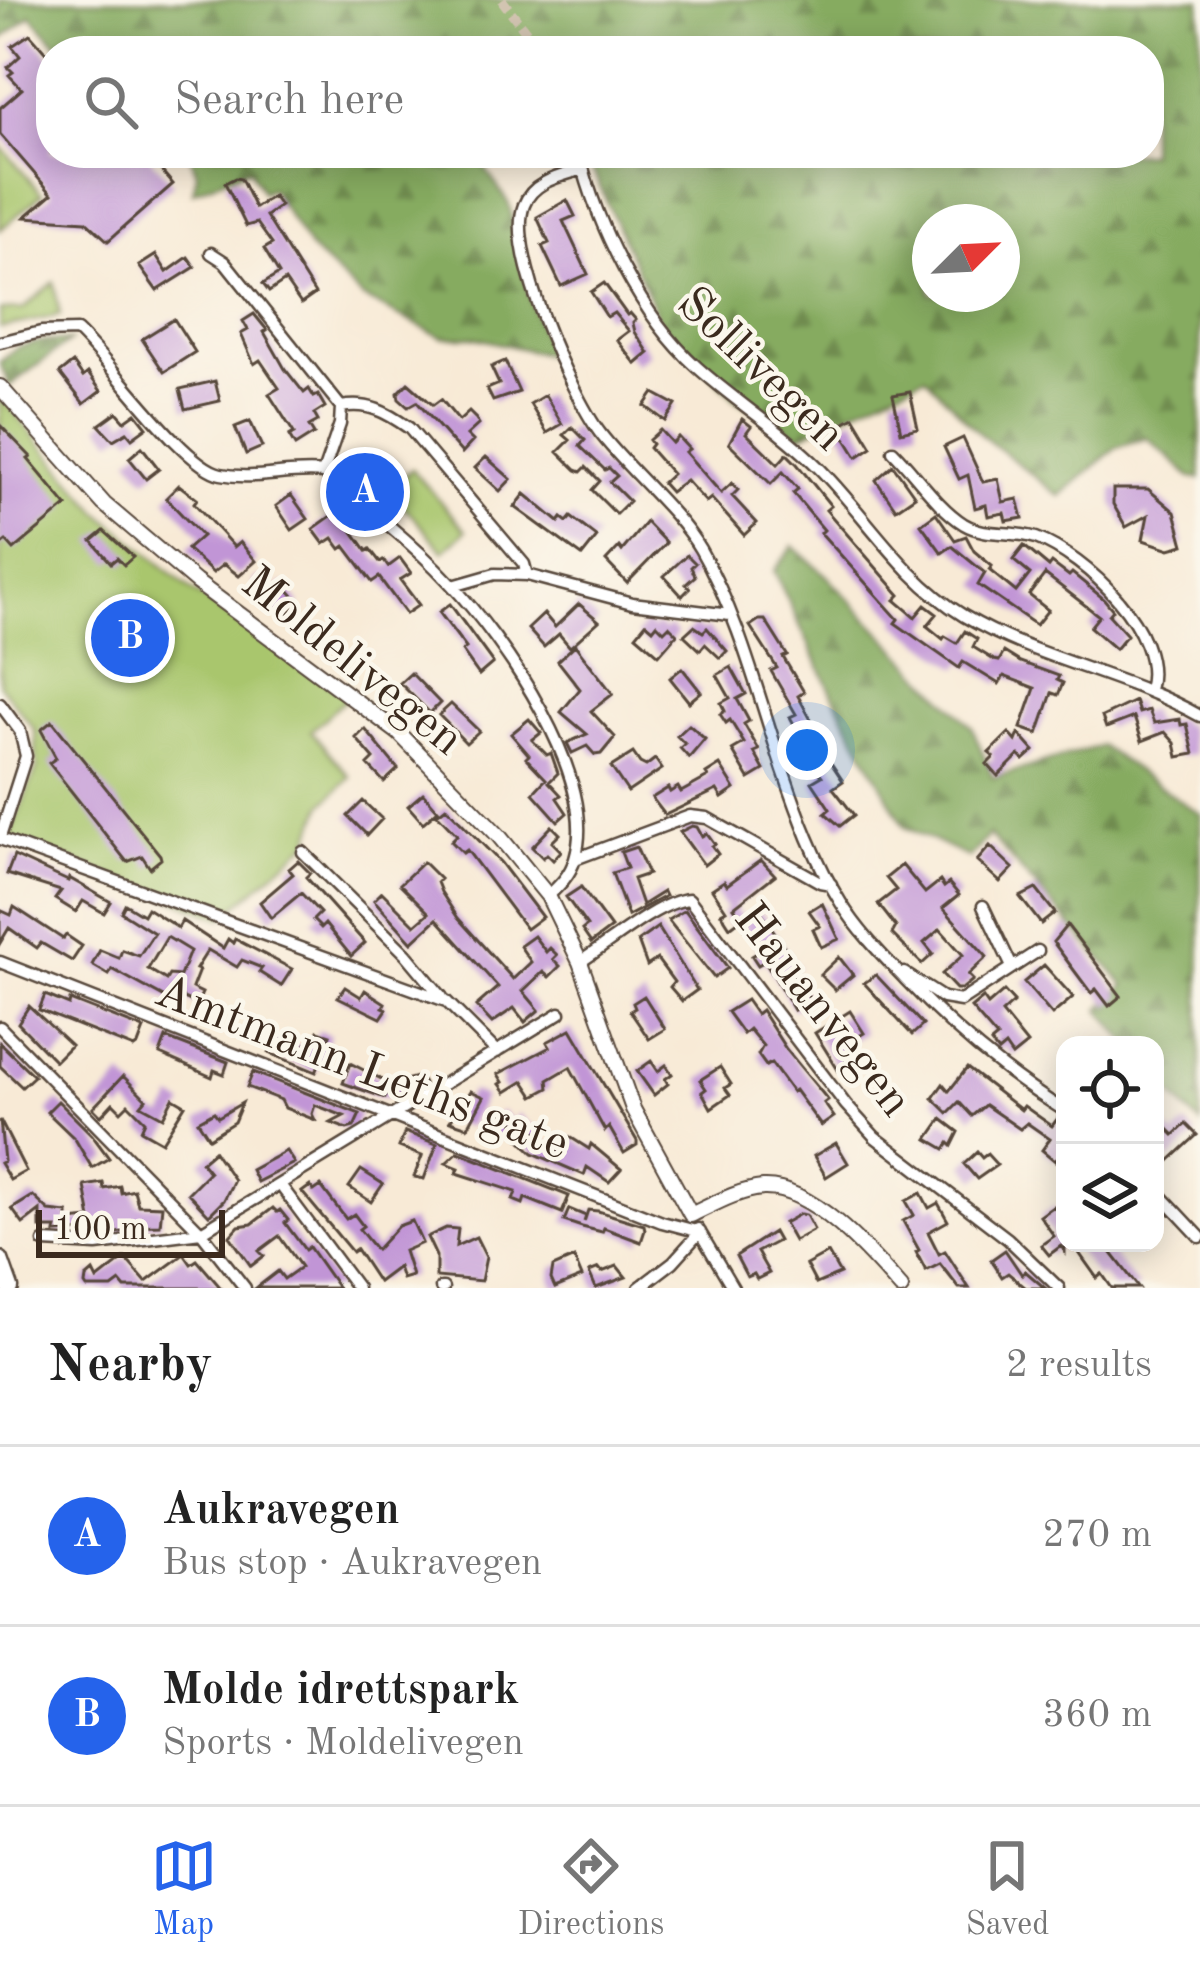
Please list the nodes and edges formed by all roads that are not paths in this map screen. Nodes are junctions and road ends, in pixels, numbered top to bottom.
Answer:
1 (583, 169) joint
2 (211, 253) dead end
3 (0, 342) edge
4 (0, 387) edge
5 (340, 407) junction
6 (893, 452) dead end
7 (323, 473) junction
8 (527, 575) junction
9 (453, 586) junction
10 (730, 615) junction
11 (1149, 690) junction
12 (0, 704) edge
13 (1200, 716) edge
14 (0, 838) edge
15 (303, 852) dead end
16 (575, 860) junction
17 (831, 884) junction
18 (548, 896) junction
19 (983, 906) dead end
20 (1038, 951) dead end
21 (0, 962) edge
22 (580, 962) junction
23 (1012, 967) junction
24 (900, 974) junction
25 (446, 1001) junction
26 (560, 1012) dead end
27 (0, 1027) edge
28 (497, 1052) junction
29 (1056, 1105) edge
30 (392, 1115) junction
31 (281, 1186) junction
32 (1164, 1199) edge
33 (691, 1214) junction
34 (201, 1232) junction
35 (700, 1232) junction
36 (1200, 1237) edge
37 (44, 1242) dead end
38 (0, 1260) edge
39 (10, 1288) edge
40 (245, 1288) edge
41 (357, 1288) edge
42 (639, 1288) edge
43 (733, 1288) edge
44 (901, 1288) edge
45 (1059, 1288) edge

1 - 10 street
1 - 11 street, Sollivegen
2 - 5 street
3 - 7 street
4 - 18 main road, Moldelivegen
5 - 7 street
5 - 8 street
6 - 11 street
7 - 9 street
8 - 9 street
8 - 10 street
9 - 16 street
10 - 17 street
11 - 13 street, Sollivegen
12 - 14 street
14 - 25 street
15 - 25 street
16 - 17 street
16 - 18 street
17 - 24 street
18 - 22 main road, Moldelivegen
19 - 23 street
20 - 23 street
21 - 30 street, Amtmann Leths gate
22 - 33 main road, Moldelivegen
22 - 45 street, Hauanvegen
23 - 24 street
24 - 29 street
25 - 28 street
26 - 28 street
27 - 34 street
28 - 30 street
30 - 31 street
30 - 35 street, Amtmann Leths gate
31 - 34 street
31 - 41 street
32 - 36 street
33 - 35 street, Moldelivegen
33 - 44 main road
34 - 37 street
34 - 40 street
35 - 42 street
35 - 43 street, Moldelivegen
38 - 39 main road

